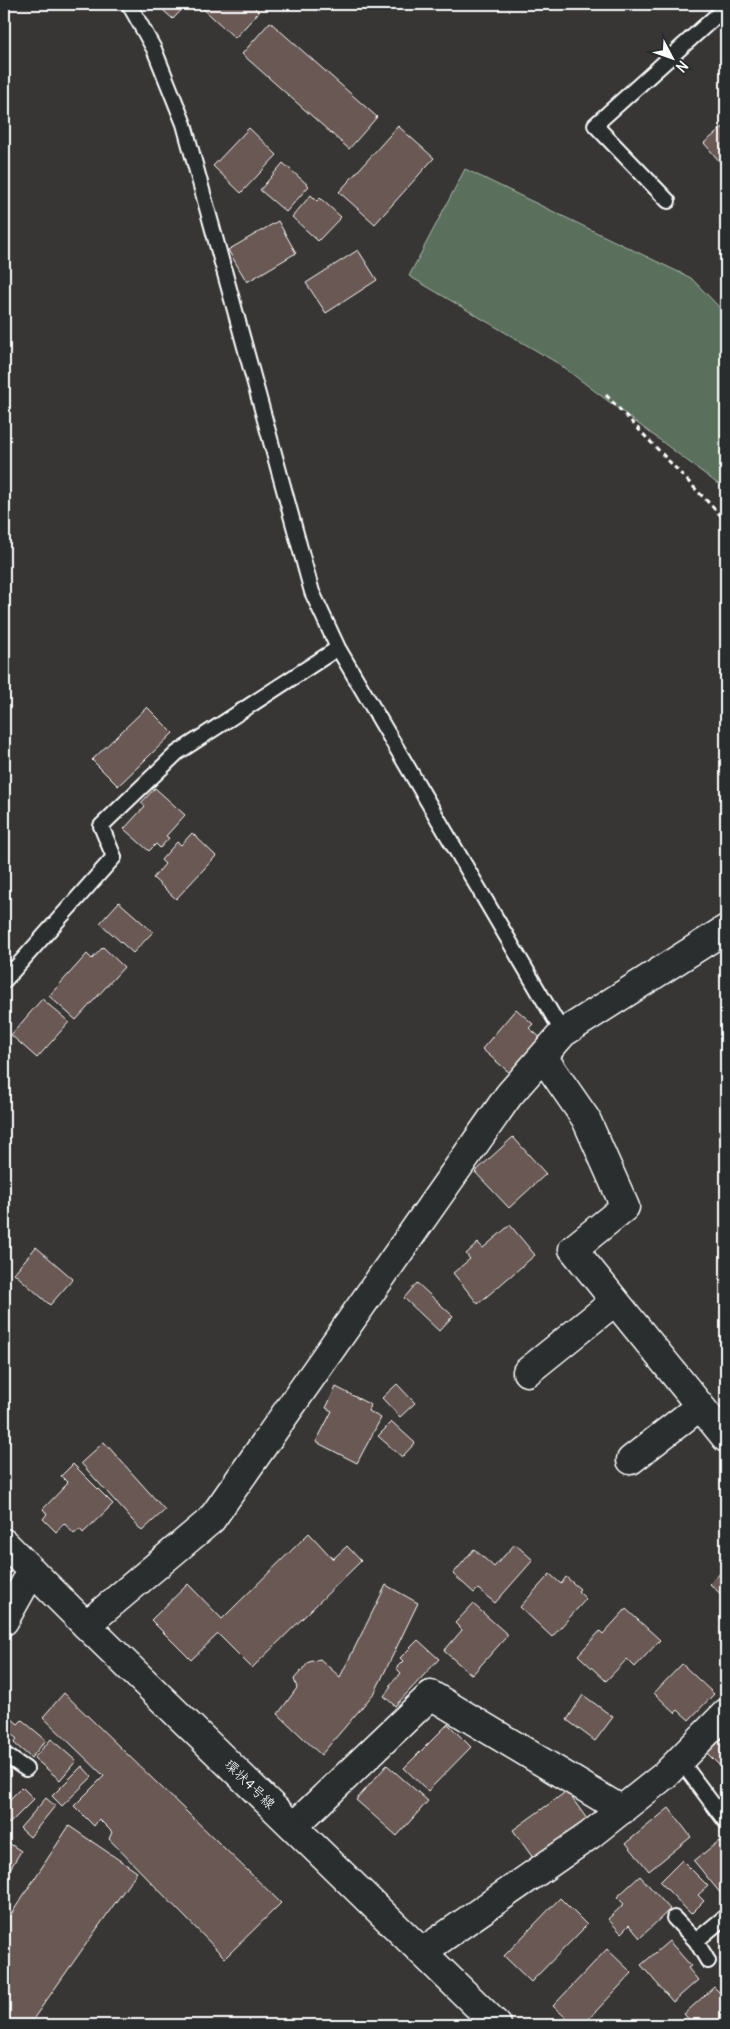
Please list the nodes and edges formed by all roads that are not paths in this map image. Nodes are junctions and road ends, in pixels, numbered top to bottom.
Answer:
1 (129, 4) edge
2 (726, 7) edge
3 (668, 201) dead end
4 (338, 648) junction
5 (726, 929) edge
6 (4, 981) edge
7 (563, 1033) junction
8 (542, 1057) junction
9 (615, 1301) junction
10 (527, 1372) dead end
11 (700, 1406) junction
12 (726, 1438) edge
13 (631, 1460) dead end
14 (4, 1542) edge
15 (32, 1571) junction
16 (4, 1621) edge
17 (86, 1626) junction
18 (726, 1713) edge
19 (4, 1754) edge
20 (680, 1760) junction
21 (26, 1769) dead end
22 (622, 1810) junction
23 (726, 1822) edge
24 (294, 1826) junction
25 (726, 1916) edge
26 (674, 1918) dead end
27 (696, 1941) junction
28 (422, 1952) junction
29 (708, 1961) dead end
30 (497, 2025) edge

1 - 4 lane
2 - 3 lane
4 - 6 lane
4 - 7 lane
5 - 7 street
7 - 8 street
8 - 9 street
8 - 17 street
9 - 10 street
9 - 11 street
11 - 12 street
11 - 13 street
14 - 15 street, 環状4号線
15 - 16 street
15 - 17 street, 環状4号線
17 - 24 street, 環状4号線
18 - 20 street
19 - 21 lane
20 - 22 street
20 - 23 lane
22 - 24 street
22 - 28 street
24 - 28 street, 環状4号線
25 - 27 lane
26 - 27 lane
27 - 29 lane
28 - 30 street, 環状4号線

